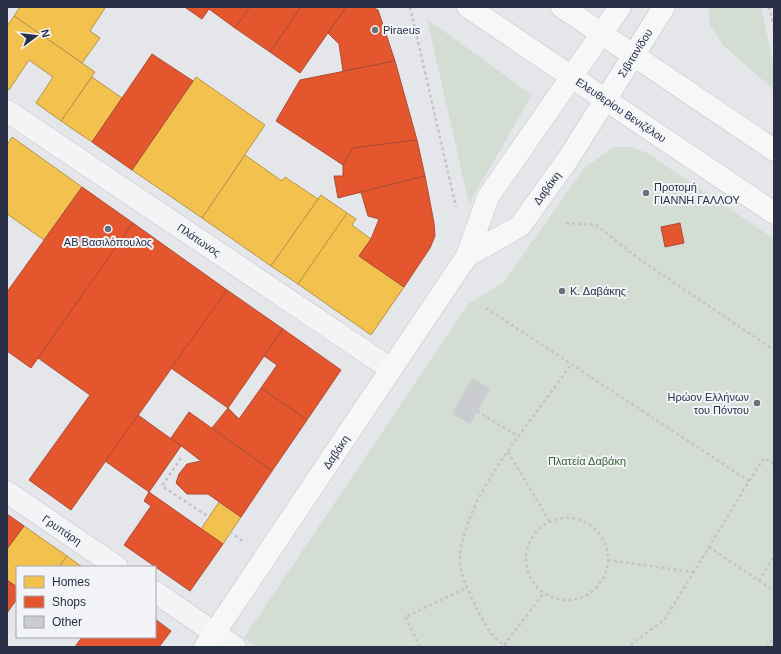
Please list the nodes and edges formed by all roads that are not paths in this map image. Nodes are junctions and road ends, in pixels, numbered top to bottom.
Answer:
1 (468, 7) edge
2 (562, 7) edge
3 (620, 7) edge
4 (664, 7) edge
5 (602, 34) junction
6 (634, 54) junction
7 (572, 77) junction
8 (606, 100) junction
9 (7, 111) edge
10 (774, 150) edge
11 (774, 213) edge
12 (467, 256) junction
13 (391, 370) junction
14 (7, 492) edge
15 (116, 566) edge
16 (156, 593) edge
17 (210, 640) edge
18 (236, 647) edge

1 - 7 main road, Ελευθερίου Βενιζέλου
2 - 5 main road
3 - 5 main road
4 - 6 main road, Σιβιτανίδου
5 - 6 main road
5 - 7 main road
6 - 8 main road, Σιβιτανίδου
6 - 10 main road
7 - 8 main road, Ελευθερίου Βενιζέλου
7 - 12 main road, Δαβάκη
8 - 11 main road, Ελευθερίου Βενιζέλου
8 - 12 main road, Δαβάκη
9 - 13 street, Πλάτωνος
12 - 13 main road, Δαβάκη
13 - 17 main road, Δαβάκη
14 - 15 street, Γρυπάρη
16 - 17 street
17 - 18 street

